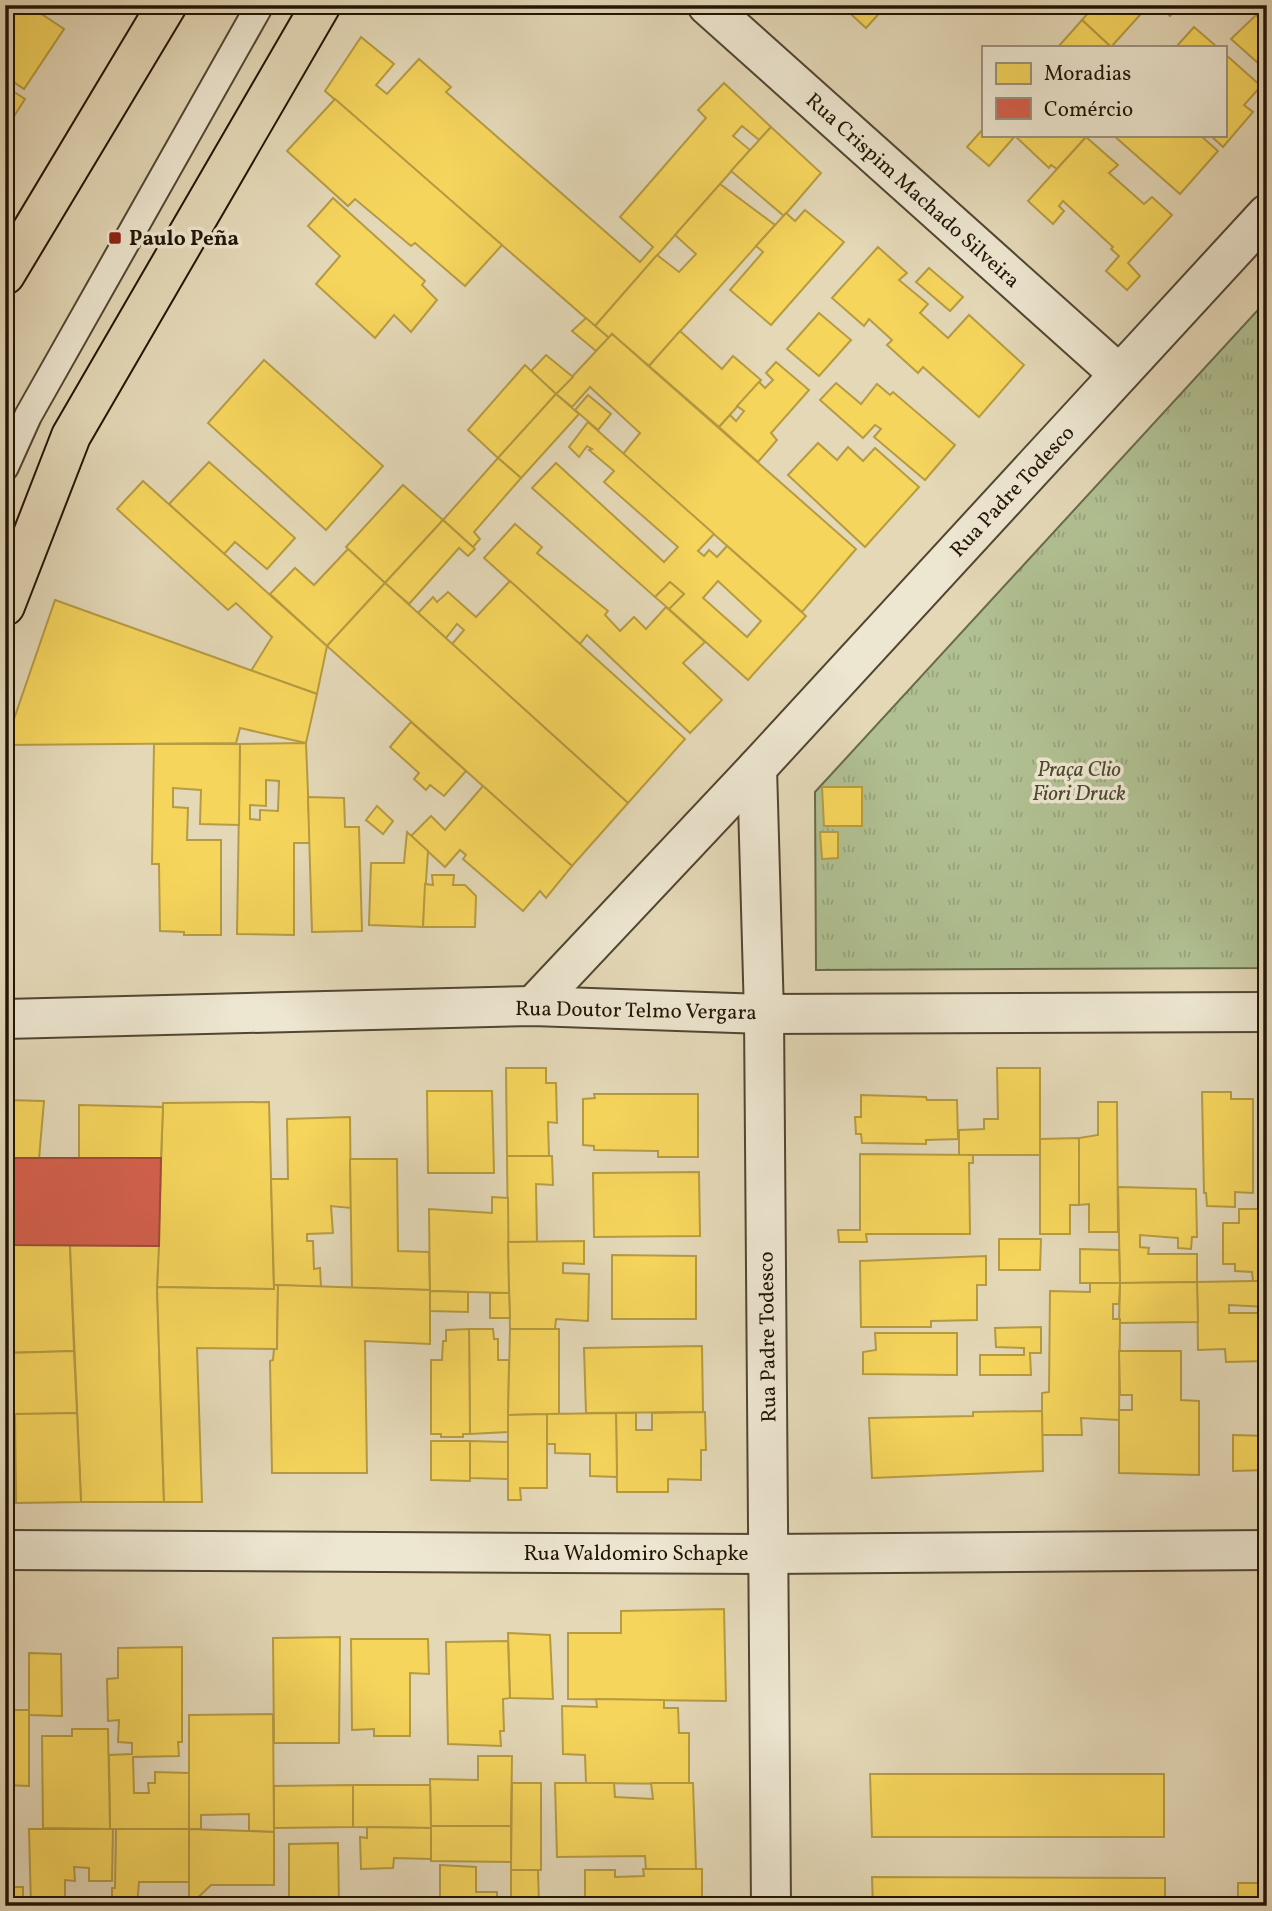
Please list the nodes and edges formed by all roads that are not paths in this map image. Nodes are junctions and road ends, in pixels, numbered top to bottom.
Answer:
1 (167, 5) edge
2 (260, 5) edge
3 (321, 5) edge
4 (707, 5) edge
5 (1267, 214) edge
6 (5, 275) edge
7 (1119, 374) junction
8 (5, 467) edge
9 (5, 606) edge
10 (757, 768) junction
11 (533, 1006) junction
12 (1267, 1012) edge
13 (764, 1014) junction
14 (5, 1019) edge
15 (5, 1550) edge
16 (1267, 1550) edge
17 (769, 1554) junction
18 (771, 1906) edge

1 - 6 main road
2 - 8 lane
3 - 9 main road
4 - 7 street, Rua Crispim Machado Silveira
5 - 7 street, Rua Padre Todesco
7 - 10 street, Rua Padre Todesco
10 - 11 street, Rua Padre Todesco
10 - 13 street, Rua Padre Todesco
11 - 13 street, Rua Doutor Telmo Vergara
11 - 14 street, Rua Doutor Telmo Vergara
12 - 13 street, Rua Doutor Telmo Vergara
13 - 17 street, Rua Padre Todesco
15 - 17 street, Rua Waldomiro Schapke
16 - 17 street, Rua Waldomiro Schapke
17 - 18 street, Rua Padre Todesco

